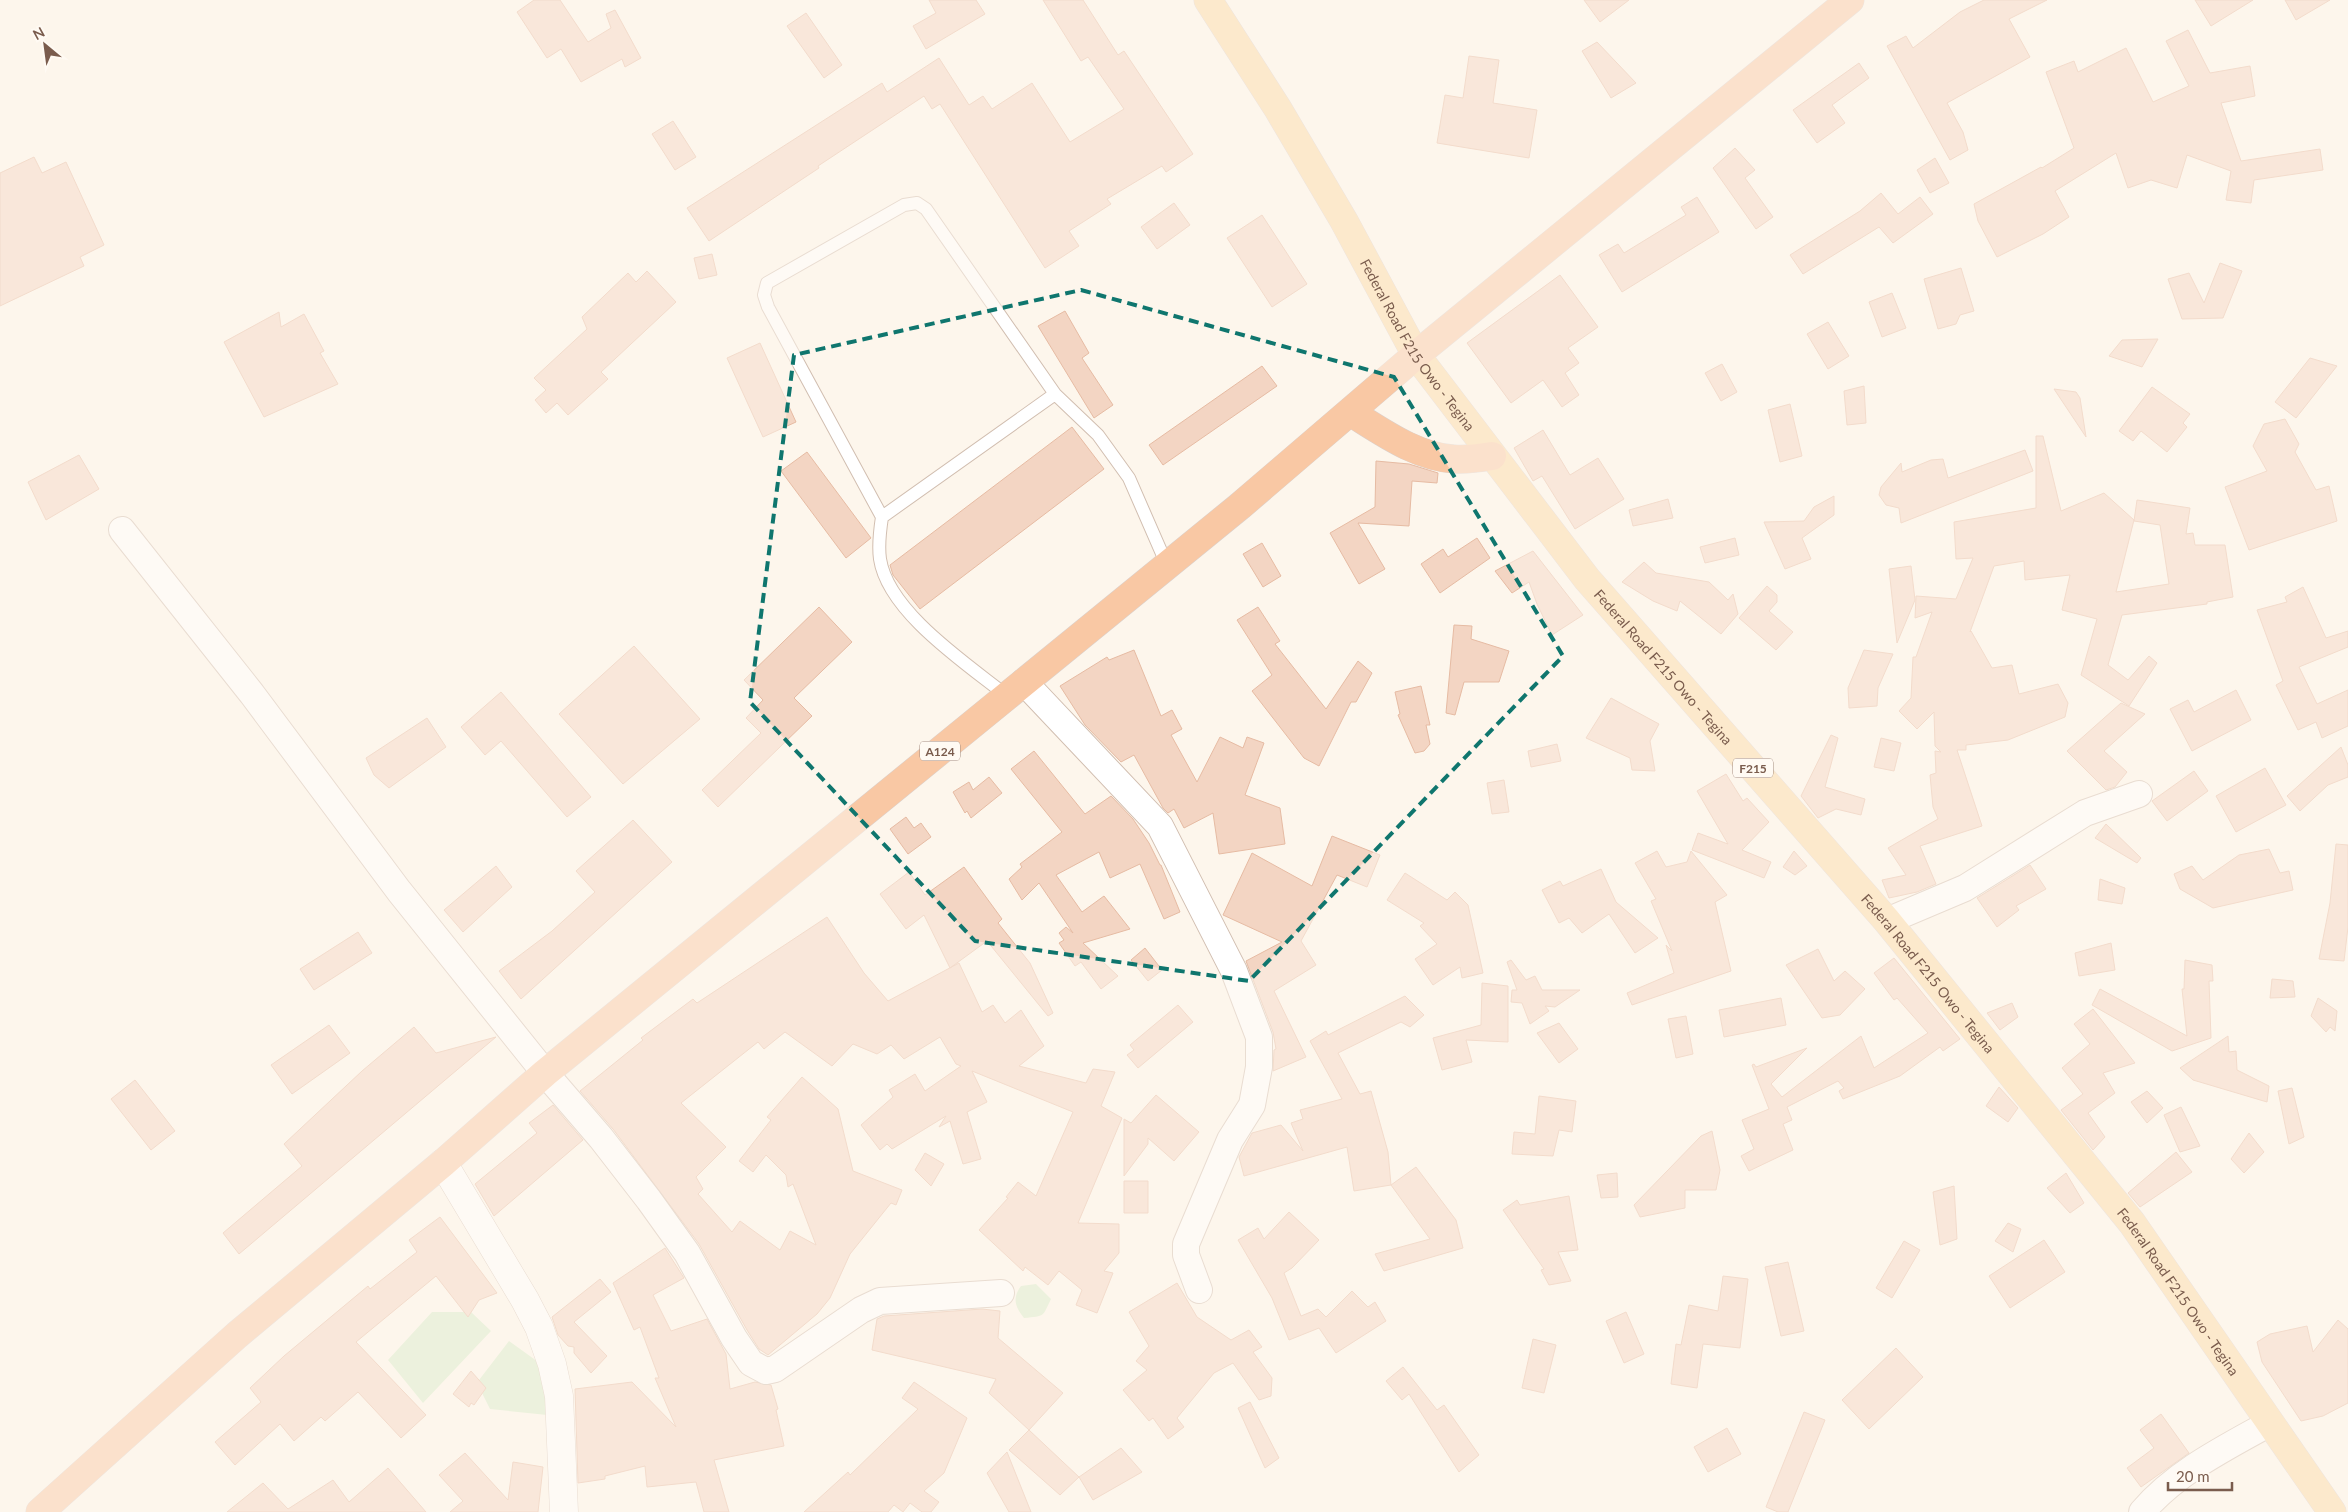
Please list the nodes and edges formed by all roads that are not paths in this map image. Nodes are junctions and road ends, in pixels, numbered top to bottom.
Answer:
1 (1208, 0) edge
2 (1850, 0) edge
3 (1416, 354) junction
4 (1055, 394) junction
5 (1350, 412) junction
6 (1492, 456) junction
7 (882, 517) junction
8 (122, 530) dead end
9 (1167, 565) junction
10 (1016, 689) junction
11 (2139, 794) dead end
12 (1887, 921) junction
13 (545, 1073) junction
14 (443, 1163) junction
15 (1199, 1290) dead end
16 (1001, 1293) dead end
17 (2270, 1423) junction
18 (40, 1512) edge
19 (564, 1512) edge
20 (2142, 1512) edge
21 (2332, 1512) edge

1 - 3 main road, Federal Road F215 Owo - Tegina / F215
2 - 3 highway, A124
3 - 5 highway, A124
3 - 6 main road, Federal Road F215 Owo - Tegina / F215
4 - 7 lane
4 - 7 lane
4 - 9 lane
5 - 6 highway
5 - 9 highway, A124
6 - 12 main road, Federal Road F215 Owo - Tegina / F215
7 - 10 lane
8 - 13 street
9 - 10 highway, A124
10 - 13 highway, A124
10 - 15 street
11 - 12 street
12 - 17 main road, Federal Road F215 Owo - Tegina / F215
13 - 14 highway, A124
13 - 16 street
14 - 18 highway, A124
14 - 19 street
17 - 20 street
17 - 21 main road, Federal Road F215 Owo - Tegina / F215

